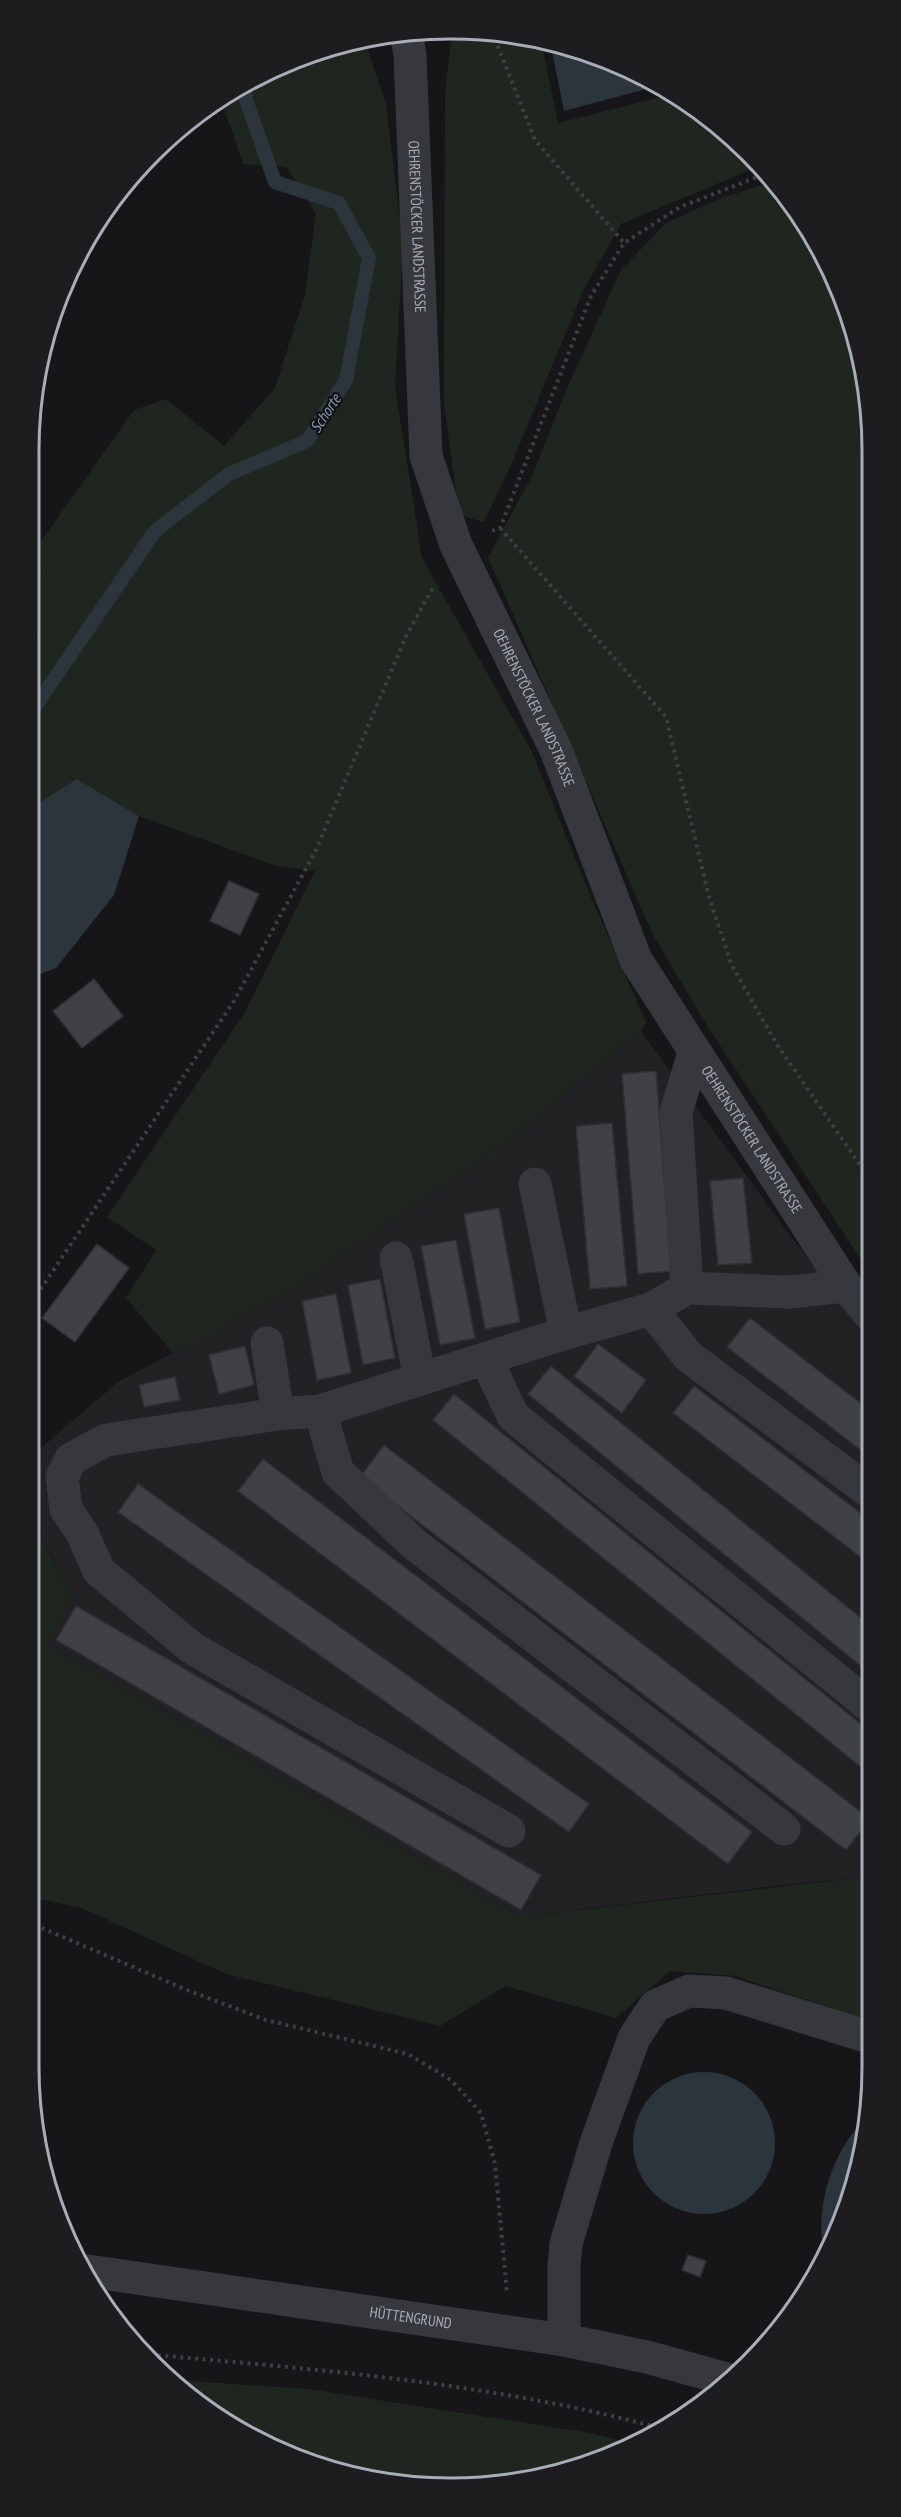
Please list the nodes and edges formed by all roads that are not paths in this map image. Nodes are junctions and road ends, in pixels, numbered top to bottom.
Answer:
1 (408, 42) edge
2 (694, 1053) junction
3 (535, 1184) dead end
4 (396, 1258) dead end
5 (846, 1286) junction
6 (687, 1288) junction
7 (862, 1305) edge
8 (651, 1309) junction
9 (566, 1333) junction
10 (267, 1343) dead end
11 (486, 1359) junction
12 (420, 1379) junction
13 (320, 1411) junction
14 (278, 1414) junction
15 (862, 1485) edge
16 (862, 1700) edge
17 (784, 1829) dead end
18 (509, 1831) dead end
19 (862, 2035) edge
20 (94, 2272) edge
21 (564, 2340) junction
22 (720, 2377) edge

1 - 2 street, OEHRENSTÖCKER LANDSTRASSE
2 - 5 street, OEHRENSTÖCKER LANDSTRASSE
2 - 6 street
3 - 9 street
4 - 12 street
5 - 6 street
5 - 7 street, OEHRENSTÖCKER LANDSTRASSE
6 - 8 street
8 - 9 street
8 - 15 street
9 - 11 street
10 - 14 street
11 - 12 street
11 - 16 street
12 - 13 street
13 - 14 street
13 - 17 street
14 - 18 street
19 - 21 street
20 - 21 street, HÜTTENGRUND
21 - 22 street, HÜTTENGRUND

